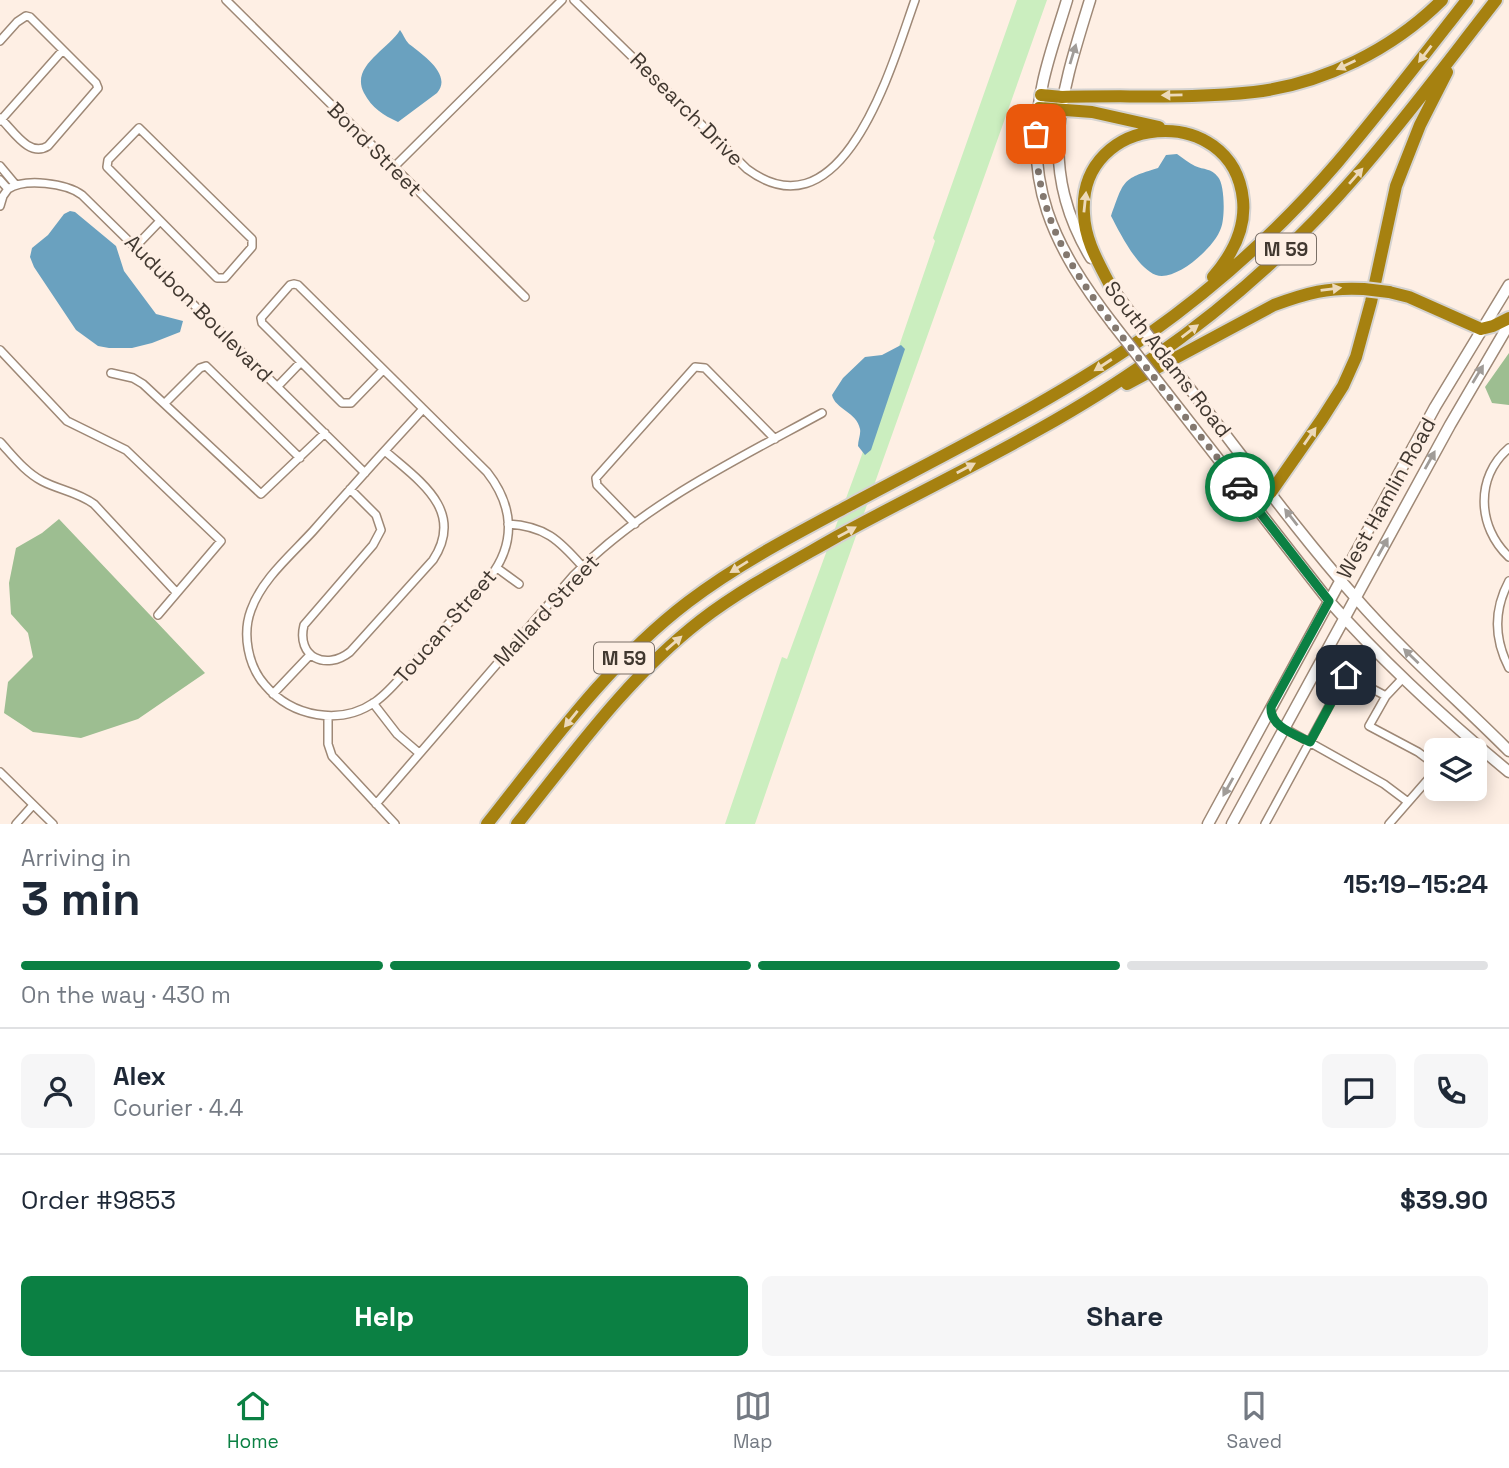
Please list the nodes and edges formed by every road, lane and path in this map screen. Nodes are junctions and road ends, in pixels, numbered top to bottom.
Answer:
1 (226, 0) edge
2 (562, 0) edge
3 (574, 0) edge
4 (915, 0) edge
5 (1067, 0) edge
6 (1090, 0) edge
7 (1442, 0) edge
8 (1467, 0) edge
9 (1496, 0) edge
10 (0, 41) edge
11 (1460, 46) junction
12 (63, 50) junction
13 (1040, 101) junction
14 (1061, 103) junction
15 (1, 119) edge
16 (1169, 130) junction
17 (0, 166) edge
18 (394, 167) junction
19 (0, 180) edge
20 (12, 186) junction
21 (0, 206) edge
22 (160, 221) junction
23 (136, 246) junction
24 (1509, 285) edge
25 (1112, 289) junction
26 (525, 297) dead end
27 (1178, 312) junction
28 (1509, 318) edge
29 (1509, 324) edge
30 (1481, 329) junction
31 (0, 350) edge
32 (301, 362) junction
33 (383, 370) junction
34 (111, 373) dead end
35 (278, 386) junction
36 (166, 403) junction
37 (1435, 407) junction
38 (423, 409) junction
39 (1072, 410) junction
40 (822, 413) dead end
41 (1450, 425) junction
42 (325, 433) junction
43 (775, 439) junction
44 (0, 442) edge
45 (1509, 448) edge
46 (385, 451) junction
47 (300, 458) junction
48 (365, 473) junction
49 (350, 489) junction
50 (1271, 492) junction
51 (1249, 499) junction
52 (508, 524) junction
53 (635, 524) junction
54 (1509, 556) edge
55 (582, 566) junction
56 (497, 568) junction
57 (1340, 581) junction
58 (1509, 581) edge
59 (519, 584) dead end
60 (176, 592) junction
61 (1355, 598) junction
62 (1329, 601) junction
63 (158, 615) dead end
64 (1344, 618) junction
65 (310, 655) junction
66 (1509, 668) edge
67 (1403, 678) junction
68 (273, 694) junction
69 (1386, 696) junction
70 (373, 703) junction
71 (1461, 703) junction
72 (1271, 707) junction
73 (1441, 714) junction
74 (328, 716) junction
75 (1284, 728) junction
76 (1310, 742) junction
77 (1509, 751) edge
78 (419, 753) junction
79 (1244, 757) junction
80 (1424, 757) edge
81 (0, 772) edge
82 (1509, 772) edge
83 (1259, 774) junction
84 (1424, 783) edge
85 (1408, 802) junction
86 (376, 804) junction
87 (33, 805) junction
88 (16, 824) edge
89 (53, 824) edge
90 (395, 824) edge
91 (487, 824) edge
92 (517, 824) edge
93 (1208, 824) edge
94 (1232, 824) edge
95 (1265, 824) edge
96 (1389, 824) edge

1 - 18 street, Bond Street
2 - 18 street
3 - 4 street, Research Drive
5 - 13 main road, South Adams Road
14 -> 6 main road, South Adams Road
7 -> 14 highway
8 -> 27 highway, M 59
9 - 11 highway, M 59
10 - 12 street
39 -> 11 highway, M 59
50 -> 11 highway
12 - 15 street
12 - 15 street
13 - 14 highway
13 - 51 main road, South Adams Road, bridge
14 - 16 highway
14 - 25 main road, South Adams Road
25 -> 16 highway
16 - 27 highway
17 - 20 street
18 - 26 street, Bond Street
19 - 20 street
20 - 21 street
20 - 23 street, Audubon Boulevard
22 - 22 street
22 - 23 street
23 - 35 street, Audubon Boulevard
24 - 30 main road, West Hamlin Road
25 - 50 main road, South Adams Road, bridge
27 -> 91 highway, M 59
28 - 30 highway
41 -> 29 main road, West Hamlin Road
30 - 37 main road, West Hamlin Road
39 -> 30 highway, bridge
31 - 60 street
32 - 33 street
32 - 33 street
32 - 35 street
33 - 38 street
34 - 36 street
35 - 42 street, Audubon Boulevard
36 - 47 street
36 - 47 street
37 - 41 main road
37 - 57 main road, West Hamlin Road
38 - 46 street, Toucan Street
38 - 52 street, Toucan Street
92 -> 39 highway, M 59
40 - 43 street, Mallard Street
61 -> 41 main road, West Hamlin Road
42 - 47 street
42 - 48 street, Audubon Boulevard
43 - 53 street, Mallard Street
43 - 53 street
44 - 60 street
45 - 54 street
46 - 48 street, Toucan Street
46 - 65 street
48 - 49 street, Toucan Street
49 - 65 street
49 - 68 street, Toucan Street
50 - 51 highway
57 -> 50 main road, South Adams Road
51 - 62 main road, South Adams Road
52 - 55 street
52 - 56 street, Toucan Street
53 - 55 street, Mallard Street
55 - 78 street, Mallard Street
56 - 59 street
56 - 70 street, Toucan Street
57 - 61 main road, South Adams Road
57 - 62 main road, West Hamlin Road
58 - 66 street
60 - 63 street
61 - 64 main road, West Hamlin Road
71 -> 61 main road, South Adams Road
62 - 64 main road, South Adams Road
62 - 72 main road, West Hamlin Road
64 - 67 main road, South Adams Road
64 - 75 main road, West Hamlin Road
65 - 68 street
67 - 69 street
67 - 73 main road, South Adams Road
68 - 74 street, Toucan Street
69 - 76 street
69 - 80 street
70 - 74 street, Toucan Street
70 - 78 street
71 - 73 main road
71 - 77 main road, South Adams Road
72 - 75 main road
72 - 79 main road, West Hamlin Road
73 - 82 main road, South Adams Road
74 - 86 street
75 - 76 street
75 - 83 main road, West Hamlin Road
76 - 85 street
76 - 95 street
78 - 86 street, Mallard Street
79 - 83 main road
79 -> 93 main road, West Hamlin Road
81 - 87 street
83 - 94 main road, West Hamlin Road
84 - 85 street
85 - 96 street
86 - 90 street
87 - 88 street
87 - 89 street

